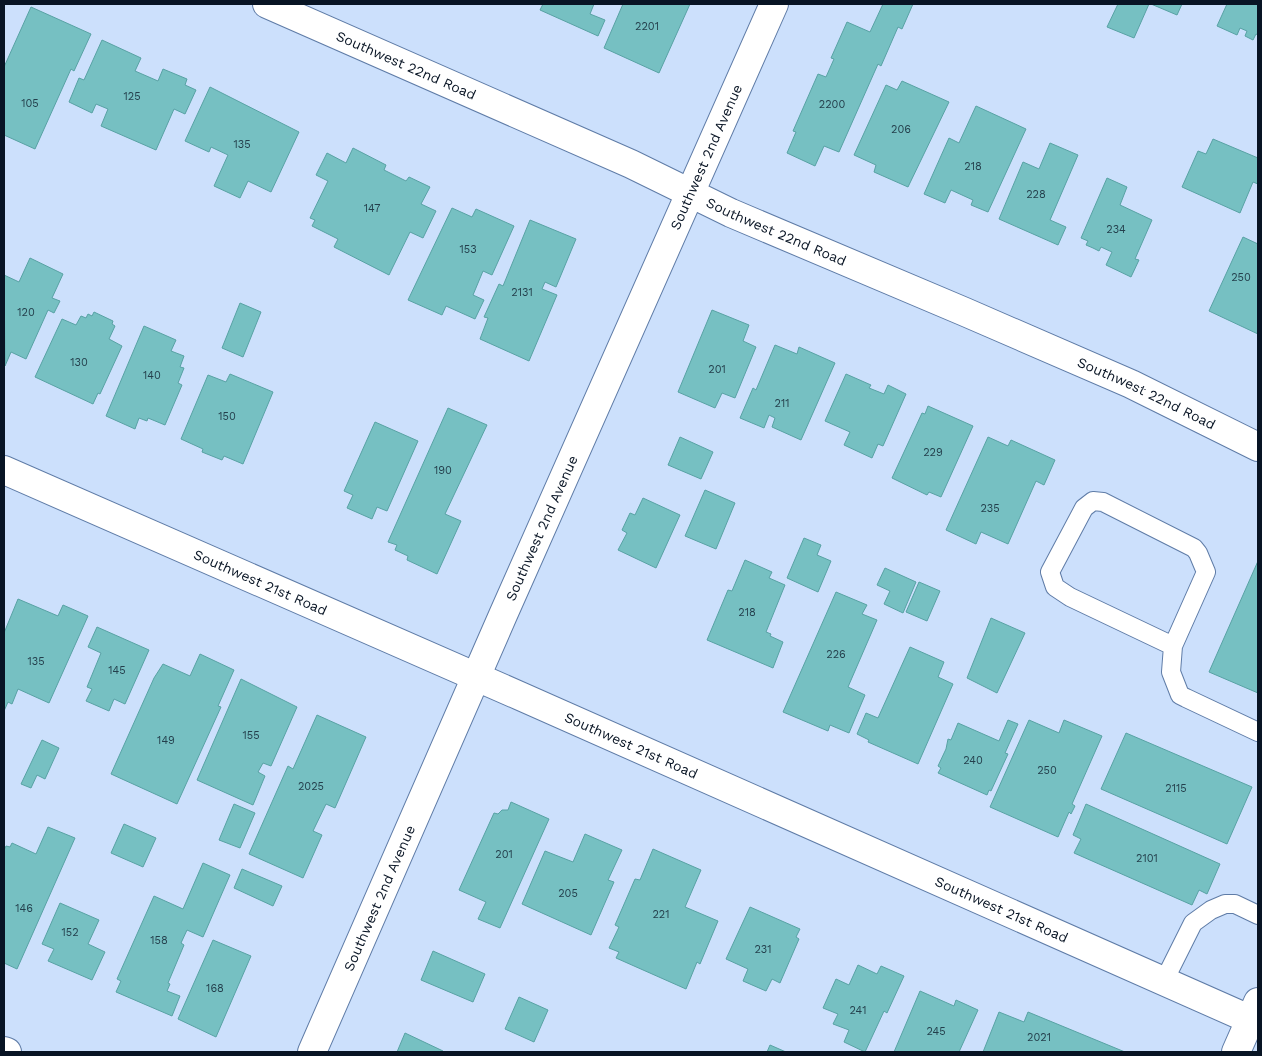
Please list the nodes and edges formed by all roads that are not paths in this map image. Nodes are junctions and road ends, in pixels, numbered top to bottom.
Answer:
1 (267, 4) edge
2 (774, 4) edge
3 (690, 194) junction
4 (1258, 447) edge
5 (4, 470) edge
6 (1173, 646) junction
7 (476, 677) junction
8 (1258, 732) edge
9 (1258, 915) edge
10 (1164, 981) junction
11 (1256, 1015) edge
12 (312, 1052) edge
13 (1236, 1052) edge

1 - 3 street, Southwest 22nd Road
2 - 3 street, Southwest 2nd Avenue
3 - 4 street, Southwest 22nd Road
3 - 7 street, Southwest 2nd Avenue
5 - 7 street, Southwest 21st Road
6 - 6 lane
6 - 8 lane
7 - 10 street, Southwest 21st Road
7 - 12 street, Southwest 2nd Avenue
9 - 10 lane
10 - 11 street, Southwest 21st Road
11 - 13 street

